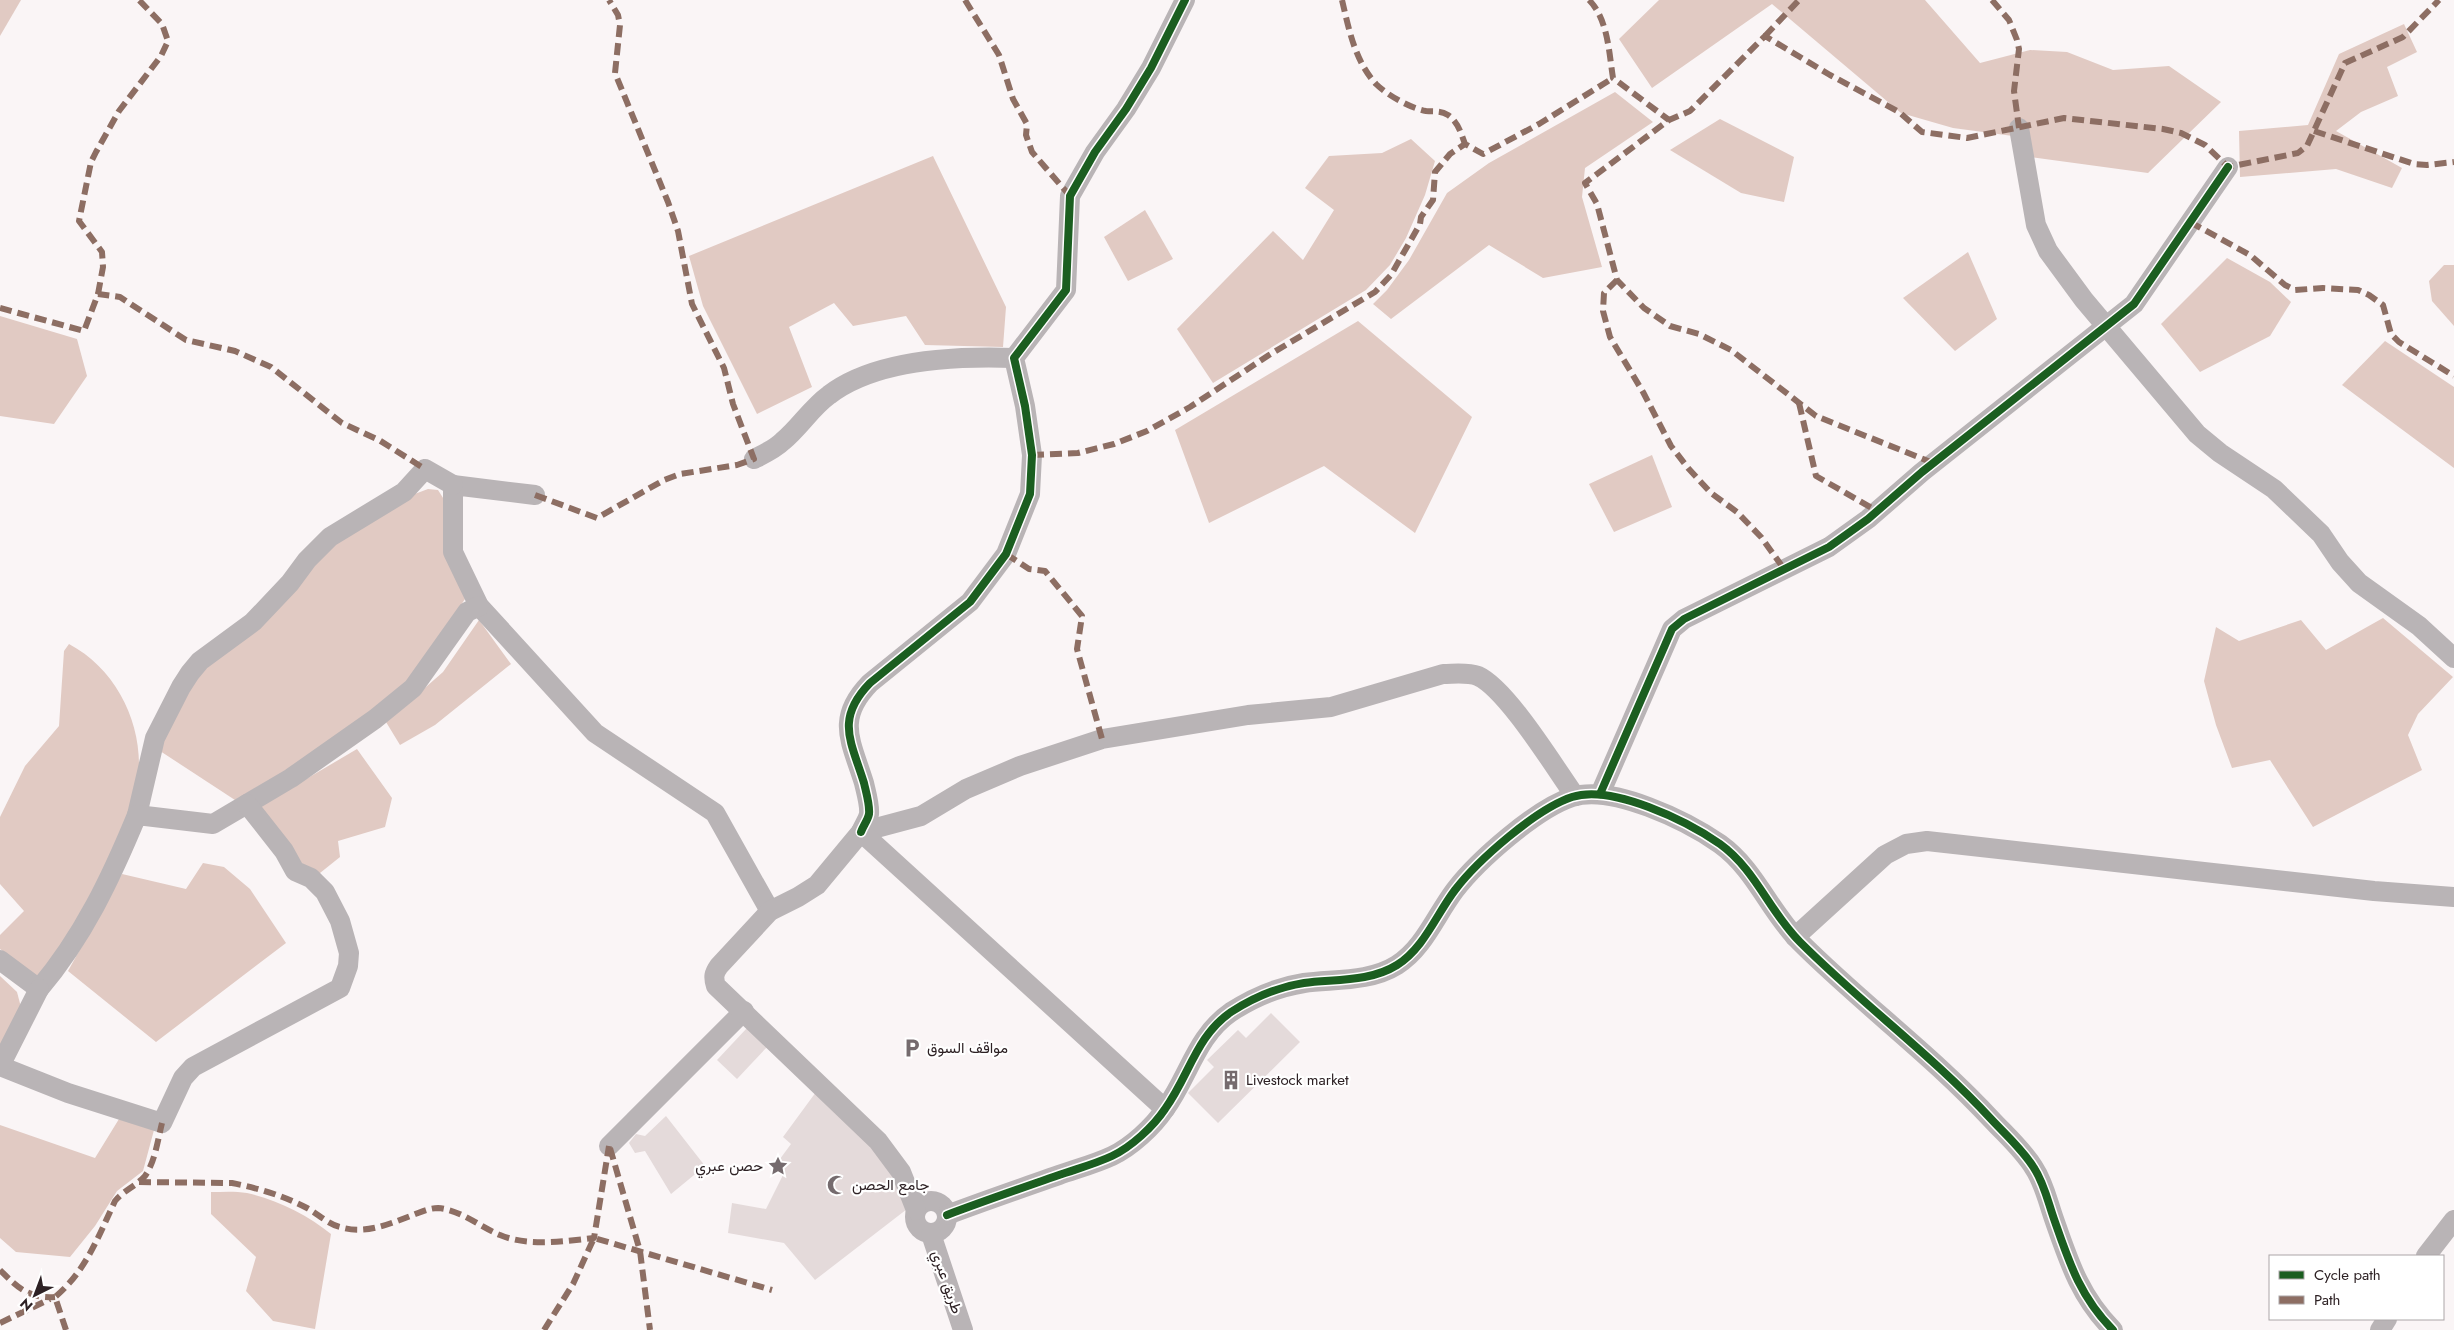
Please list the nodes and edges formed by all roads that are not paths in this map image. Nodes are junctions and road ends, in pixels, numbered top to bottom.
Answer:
1 (1185, 0) edge
2 (2019, 128) dead end
3 (2228, 167) dead end
4 (2105, 326) junction
5 (1014, 358) junction
6 (754, 459) dead end
7 (453, 485) junction
8 (535, 495) dead end
9 (479, 606) junction
10 (2454, 658) edge
11 (1600, 794) junction
12 (1575, 796) junction
13 (247, 804) junction
14 (137, 815) junction
15 (861, 832) junction
16 (2454, 897) edge
17 (770, 911) junction
18 (1795, 937) junction
19 (0, 960) edge
20 (39, 989) junction
21 (744, 1011) junction
22 (0, 1066) edge
23 (1165, 1109) junction
24 (610, 1146) dead end
25 (932, 1208) junction
26 (2454, 1220) edge
27 (931, 1234) junction
28 (2427, 1255) edge
29 (963, 1330) edge
30 (2113, 1330) edge

1 - 5 street
2 - 4 street
3 - 4 street
4 - 10 street
4 - 11 street
5 - 6 street
5 - 15 street
7 - 8 street
7 - 9 street
7 - 14 street
9 - 13 street
9 - 17 street
11 - 12 street
11 - 18 street
12 - 15 street
12 - 23 street
13 - 14 street
13 - 22 street
14 - 20 street
15 - 17 street
15 - 23 street
16 - 18 street
17 - 21 street
18 - 30 street
19 - 20 street
20 - 22 street
21 - 24 street
21 - 25 street
23 - 25 street
25 - 27 street
25 - 27 street
26 - 28 street
27 - 29 street, طريق عبري

